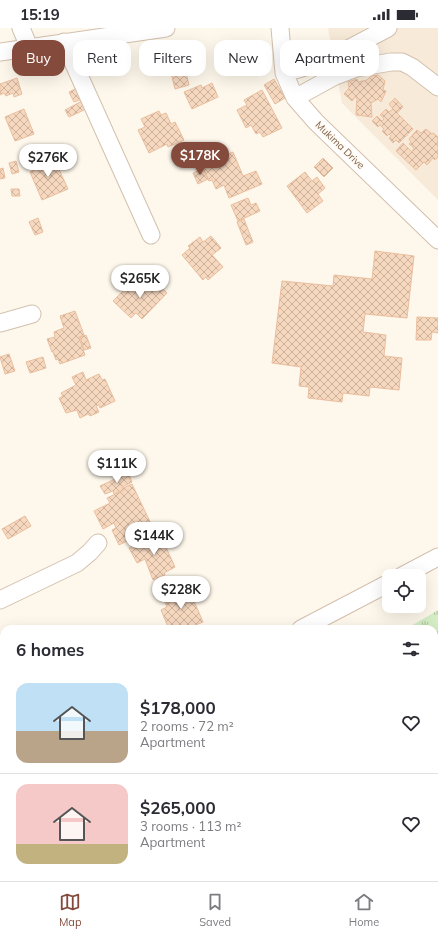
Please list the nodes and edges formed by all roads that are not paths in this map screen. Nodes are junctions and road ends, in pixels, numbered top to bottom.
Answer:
1 (21, 28) edge
2 (166, 28) edge
3 (280, 28) edge
4 (388, 28) edge
5 (26, 40) edge
6 (281, 40) edge
7 (365, 40) edge
8 (65, 42) edge
9 (65, 44) edge
10 (12, 50) edge
11 (0, 52) edge
12 (285, 76) edge
13 (438, 87) edge
14 (295, 98) junction
15 (151, 235) dead end
16 (438, 240) edge
17 (32, 314) dead end
18 (0, 323) edge
19 (98, 543) dead end
20 (438, 557) edge
21 (415, 569) edge
22 (382, 587) edge
23 (0, 600) edge
24 (309, 625) edge

1 - 5 street
2 - 8 street
3 - 6 street, Mukima Drive
4 - 7 street
9 - 15 street
10 - 11 street
12 - 14 street, Mukima Drive
13 - 14 street
14 - 16 street, Mukima Drive
17 - 18 street
19 - 23 street
20 - 21 street
22 - 24 street

